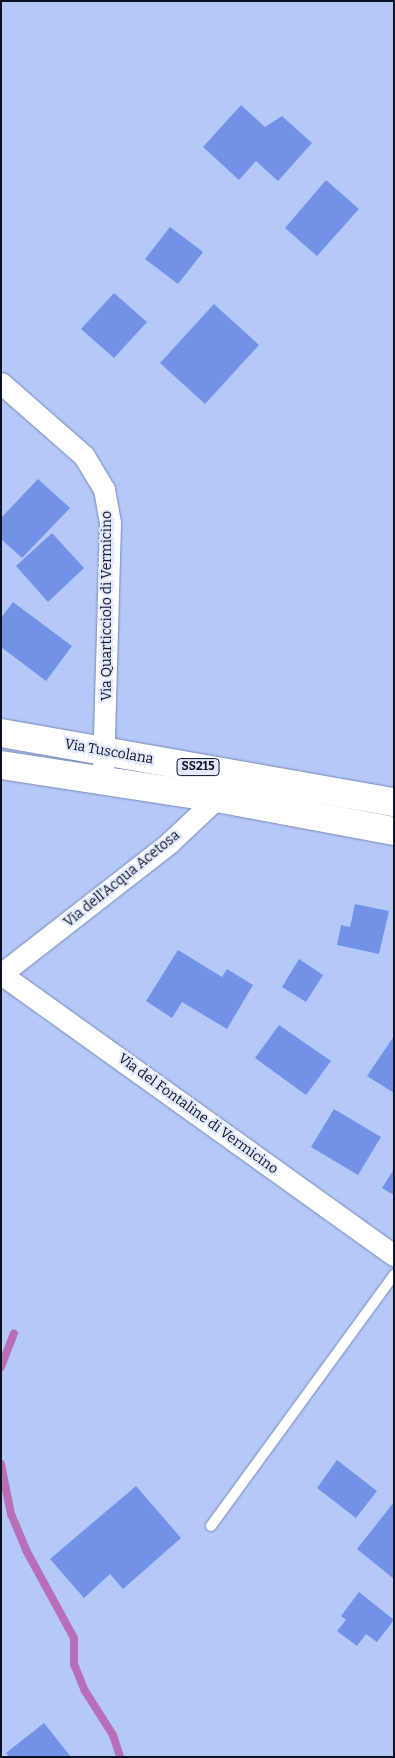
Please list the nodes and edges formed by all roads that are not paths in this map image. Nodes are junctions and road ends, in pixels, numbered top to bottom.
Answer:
1 (1, 383) edge
2 (1, 733) edge
3 (105, 753) junction
4 (1, 765) edge
5 (223, 771) junction
6 (104, 780) junction
7 (217, 798) junction
8 (394, 802) edge
9 (394, 831) edge
10 (1, 974) edge
11 (394, 1256) edge
12 (394, 1275) edge
13 (211, 1526) dead end

1 - 3 street, Via Quarticciolo di Vermicino
2 - 3 main road, Via Tuscolana / SS215
3 - 5 main road, Via Tuscolana / SS215
3 - 6 street, Via Quarticciolo di Vermicino
4 - 6 main road, Via Tuscolana / SS215
5 - 7 street
5 - 8 main road, Via Tuscolana / SS215
6 - 7 main road, Via Tuscolana / SS215
7 - 9 main road, Via Tuscolana / SS215
7 - 10 street, Via dell'Acqua Acetosa
10 - 11 street, Via del Fontaline di Vermicino
12 - 13 lane

